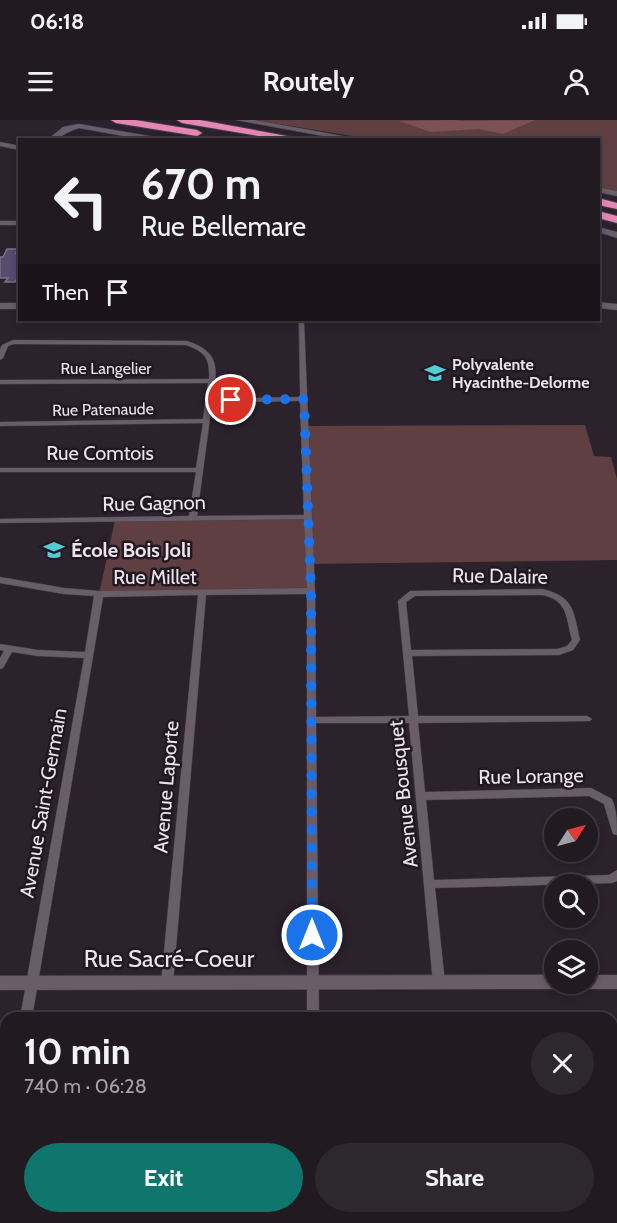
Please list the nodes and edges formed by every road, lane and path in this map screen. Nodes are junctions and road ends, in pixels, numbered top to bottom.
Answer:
1 (116, 120) edge
2 (182, 120) edge
3 (240, 120) edge
4 (53, 138) edge
5 (149, 138) edge
6 (223, 138) edge
7 (291, 138) edge
8 (350, 138) edge
9 (0, 144) edge
10 (18, 148) edge
11 (600, 190) edge
12 (617, 194) edge
13 (600, 202) edge
14 (617, 206) edge
15 (600, 215) edge
16 (617, 220) edge
17 (0, 223) edge
18 (18, 223) edge
19 (600, 230) edge
20 (617, 235) edge
21 (0, 298) edge
22 (18, 298) edge
23 (600, 305) edge
24 (0, 306) edge
25 (18, 306) edge
26 (617, 307) edge
27 (600, 313) edge
28 (617, 315) edge
29 (301, 321) edge
30 (0, 358) edge
31 (212, 381) junction
32 (0, 382) edge
33 (304, 399) junction
34 (210, 400) junction
35 (207, 421) junction
36 (0, 423) edge
37 (0, 470) edge
38 (199, 470) junction
39 (308, 517) junction
40 (193, 519) junction
41 (0, 521) edge
42 (0, 580) edge
43 (311, 591) junction
44 (202, 593) junction
45 (99, 594) junction
46 (402, 602) joint
47 (5, 648) edge
48 (408, 653) junction
49 (88, 655) junction
50 (0, 666) edge
51 (413, 719) junction
52 (587, 719) dead end
53 (311, 720) junction
54 (421, 796) junction
55 (617, 831) edge
56 (617, 874) edge
57 (430, 884) junction
58 (544, 982) edge
59 (598, 982) edge
60 (617, 982) edge
61 (0, 983) edge
62 (32, 983) junction
63 (167, 983) junction
64 (312, 983) junction
65 (439, 983) junction
66 (27, 1012) edge
67 (313, 1012) edge

1 - 6 highway
2 - 7 highway
3 - 8 street
4 - 5 street
9 - 10 street
11 - 12 street
13 - 14 highway
15 - 16 highway
17 - 18 street
19 - 20 street
21 - 22 street
23 - 26 street
24 - 25 street
27 - 28 street
29 - 33 street
30 - 31 street
31 - 32 street, Rue Langelier
31 - 34 street
33 - 34 street
33 - 39 street
34 - 35 street
35 - 36 street, Rue Patenaude
35 - 38 street
37 - 38 street, Rue Comtois
38 - 40 street
39 - 40 street, Rue Gagnon
39 - 43 street
40 - 41 street, Rue Gagnon
42 - 45 street, Rue Millet
43 - 44 street, Rue Millet
43 - 53 street
44 - 45 street, Rue Millet
44 - 63 street, Avenue Laporte
45 - 49 street, Avenue Saint-Germain
46 - 48 street, Avenue Bousquet
46 - 48 street, Rue Dalaire
47 - 49 street
47 - 50 street
48 - 51 street, Avenue Bousquet
49 - 62 street, Avenue Saint-Germain
51 - 52 street
51 - 53 street
51 - 54 street, Avenue Bousquet
53 - 64 street
54 - 55 street, Rue Lorange
54 - 57 street, Avenue Bousquet
56 - 57 street
57 - 65 street, Avenue Bousquet
58 - 65 street, Rue Sacré-Coeur
59 - 60 street
61 - 62 street, Rue Sacré-Coeur
62 - 63 street, Rue Sacré-Coeur
62 - 66 street, Avenue Saint-Germain
63 - 64 street, Rue Sacré-Coeur
64 - 65 street, Rue Sacré-Coeur
64 - 67 street

